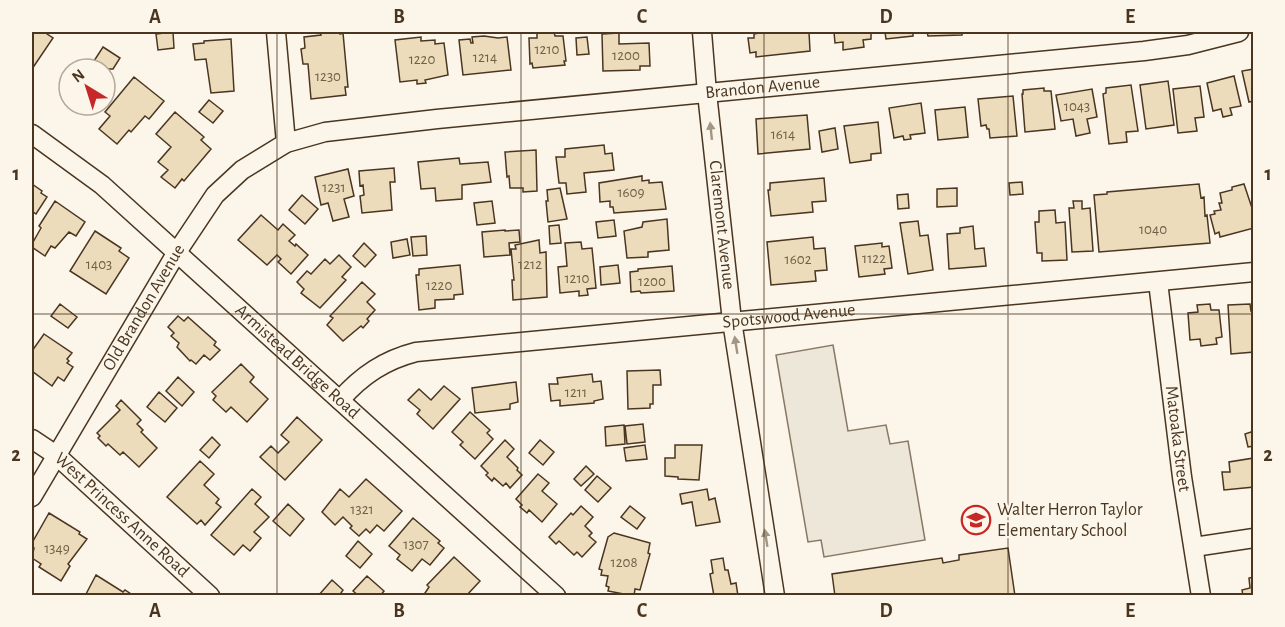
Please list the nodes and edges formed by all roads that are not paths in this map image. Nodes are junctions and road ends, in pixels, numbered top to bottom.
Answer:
1 (276, 32) edge
2 (702, 32) edge
3 (1239, 32) edge
4 (706, 93) junction
5 (32, 134) edge
6 (286, 143) junction
7 (177, 252) junction
8 (1254, 272) edge
9 (1158, 282) junction
10 (732, 321) junction
11 (340, 400) junction
12 (32, 438) edge
13 (56, 455) junction
14 (32, 497) edge
15 (1254, 537) edge
16 (1194, 547) junction
17 (210, 596) edge
18 (556, 596) edge
19 (775, 596) edge
20 (1201, 596) edge

1 - 6 street
2 - 4 street, Claremont Avenue
3 - 4 street, Brandon Avenue
4 - 6 street, Brandon Avenue
10 -> 4 street, Claremont Avenue
5 - 7 street, Armistead Bridge Road
6 - 7 street, Old Brandon Avenue
7 - 11 street, Armistead Bridge Road
7 - 13 street, Old Brandon Avenue
8 - 9 street, Spotswood Avenue
9 - 10 street, Spotswood Avenue
9 - 16 street, Matoaka Street
10 - 11 street, Spotswood Avenue
19 -> 10 street, Claremont Avenue
11 - 18 street, Armistead Bridge Road
12 - 13 street, West Princess Anne Road
13 - 14 street, Old Brandon Avenue
13 - 17 street, West Princess Anne Road
15 - 16 street
16 - 20 street, Matoaka Street

